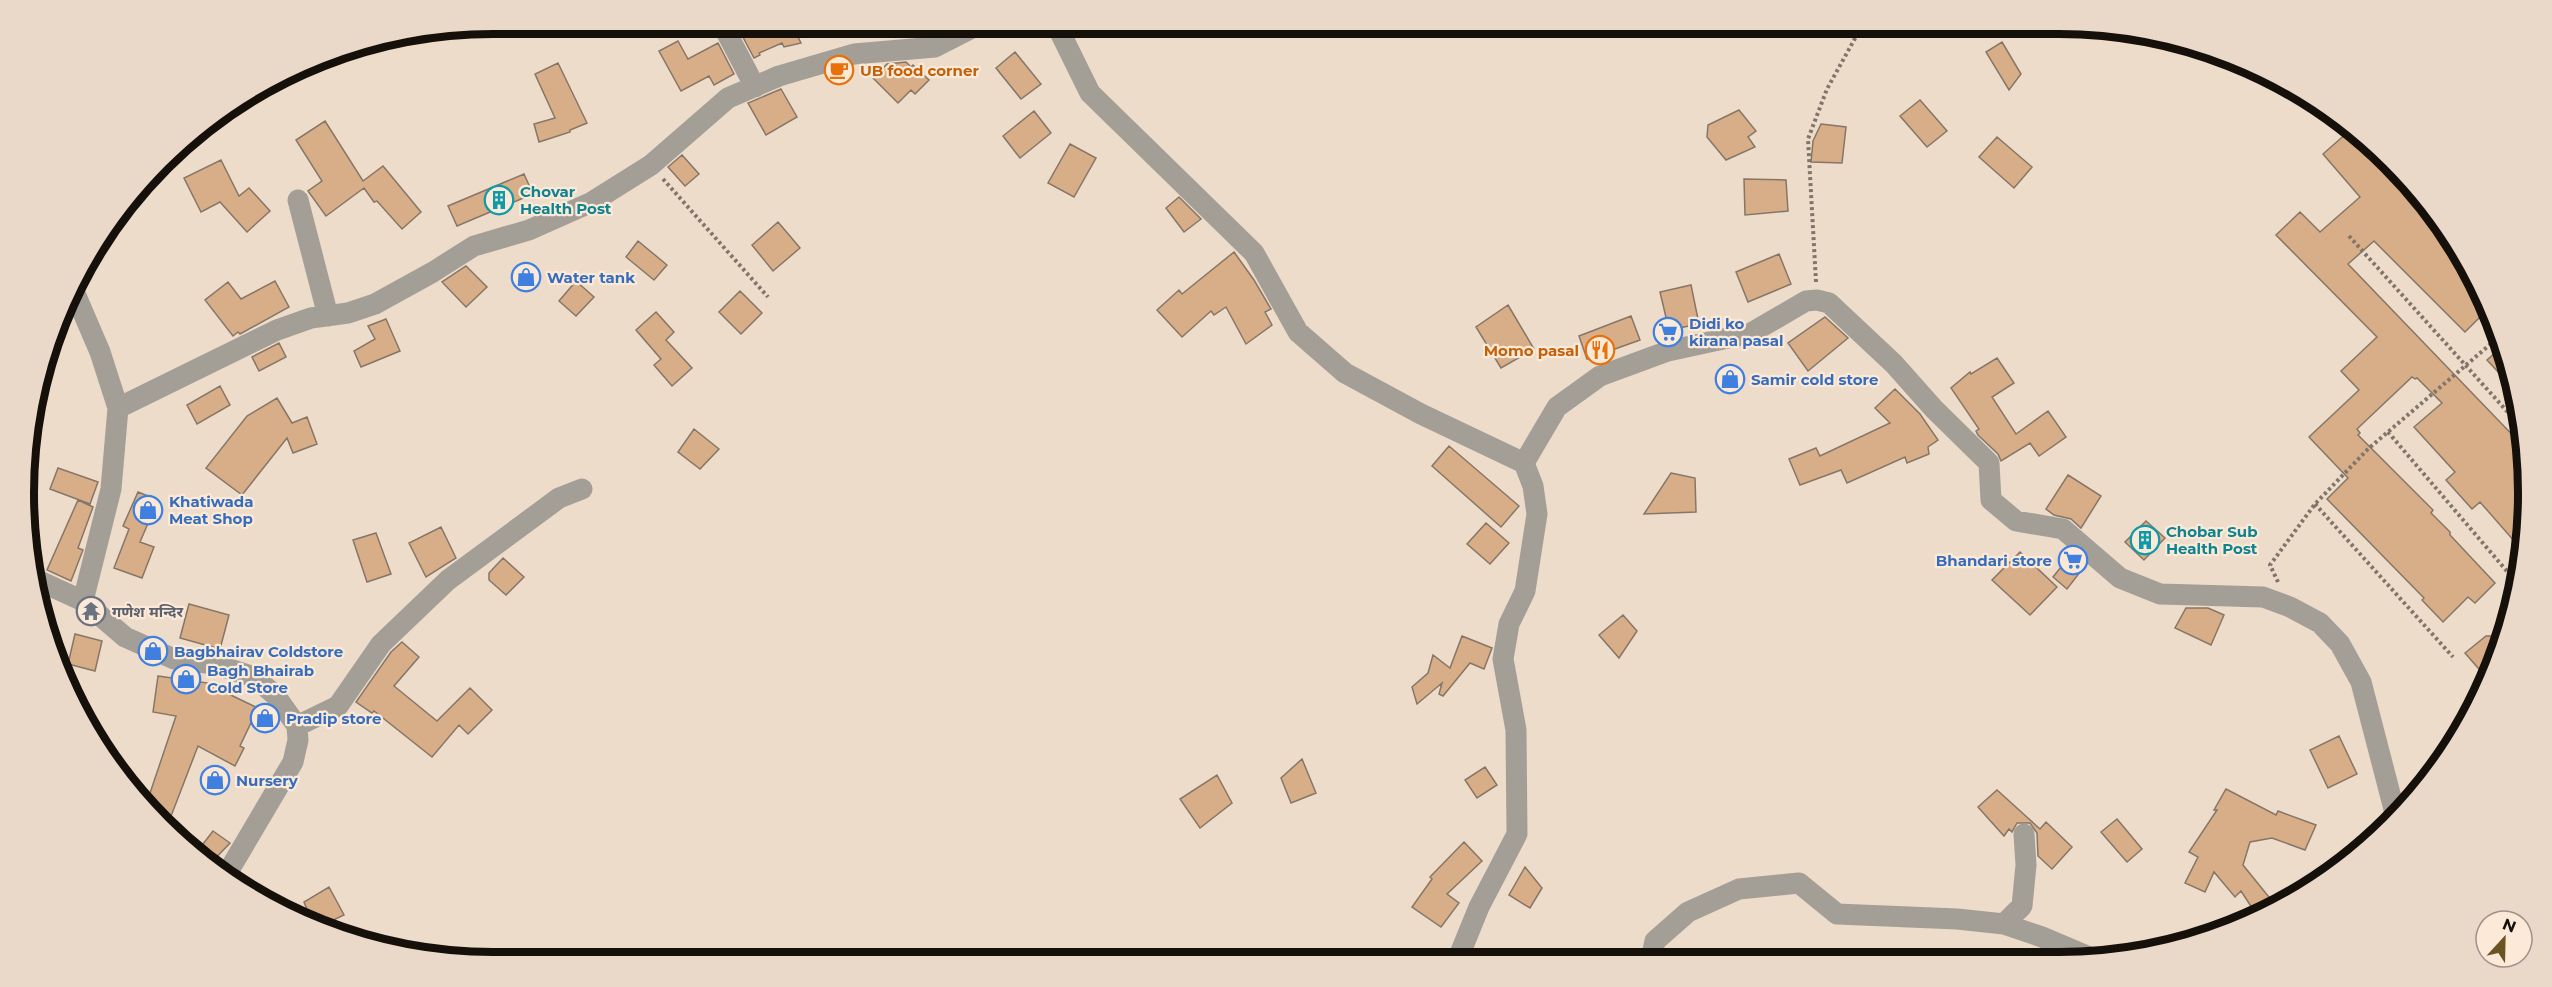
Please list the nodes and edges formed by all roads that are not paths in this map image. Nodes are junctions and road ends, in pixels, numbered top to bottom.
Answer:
1 (727, 34) edge
2 (960, 34) edge
3 (1061, 34) edge
4 (755, 87) junction
5 (298, 200) dead end
6 (78, 300) edge
7 (328, 316) junction
8 (118, 408) junction
9 (1524, 463) junction
10 (582, 489) dead end
11 (43, 583) edge
12 (83, 601) junction
13 (297, 726) junction
14 (2393, 807) edge
15 (2024, 834) dead end
16 (230, 869) edge
17 (2004, 924) junction
18 (1461, 952) edge
19 (1653, 952) edge
20 (2077, 952) edge

1 - 4 street
2 - 4 street
3 - 9 street
4 - 7 street
5 - 7 street
6 - 8 street
7 - 8 street
8 - 12 street
9 - 14 street
9 - 18 street
10 - 13 street
11 - 12 street
12 - 13 street
13 - 16 street
15 - 17 street
17 - 19 street
17 - 20 street

